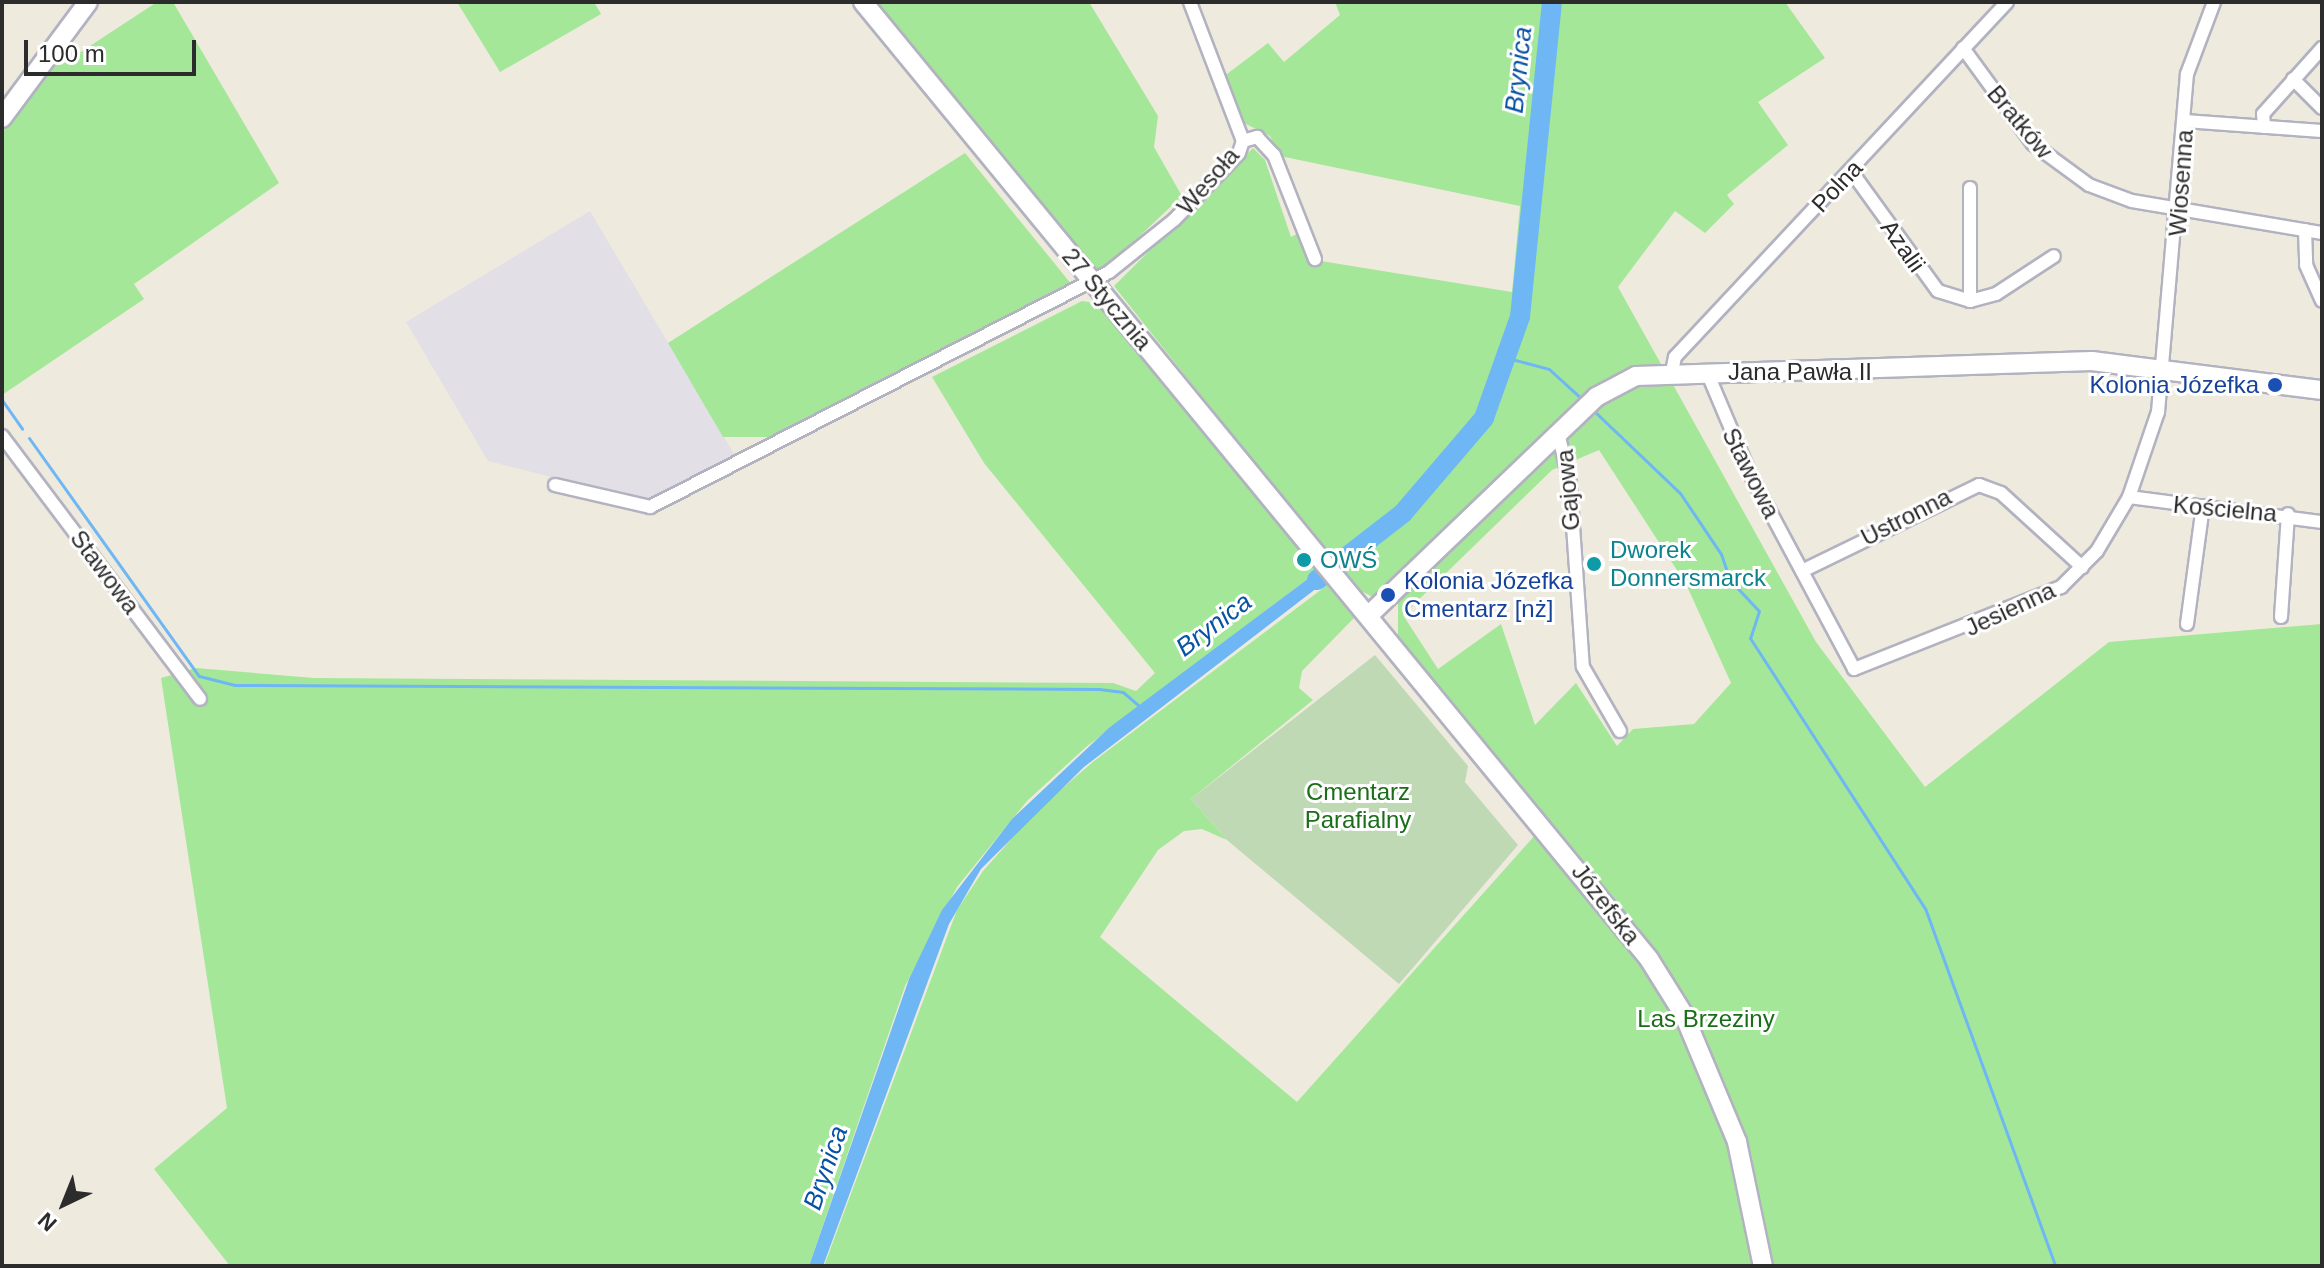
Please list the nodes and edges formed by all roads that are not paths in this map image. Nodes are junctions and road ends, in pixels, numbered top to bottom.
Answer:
1 (88, 2) edge
2 (863, 2) edge
3 (1190, 2) edge
4 (2007, 2) edge
5 (2214, 2) edge
6 (1963, 48) junction
7 (2322, 48) edge
8 (2293, 79) junction
9 (2322, 108) edge
10 (2, 118) edge
11 (2185, 121) junction
12 (2264, 127) junction
13 (2322, 131) edge
14 (1243, 141) junction
15 (1851, 171) junction
16 (1970, 188) dead end
17 (2180, 210) junction
18 (2305, 230) junction
19 (2322, 233) edge
20 (2054, 256) dead end
21 (1315, 259) dead end
22 (1094, 283) junction
23 (1970, 301) junction
24 (2322, 301) edge
25 (2166, 369) junction
26 (1672, 372) junction
27 (1707, 372) junction
28 (2322, 390) edge
29 (1558, 433) junction
30 (4, 444) edge
31 (555, 485) dead end
32 (2129, 497) junction
33 (2203, 506) junction
34 (2288, 514) junction
35 (2322, 522) edge
36 (2082, 567) junction
37 (1802, 571) junction
38 (1348, 589) joint
39 (1369, 615) junction
40 (2281, 617) dead end
41 (2187, 624) dead end
42 (1864, 670) joint
43 (200, 699) dead end
44 (1620, 731) dead end
45 (1763, 1266) edge

1 - 10 street
2 - 22 street, 27 Stycznia
3 - 14 street, Wesoła
4 - 6 street, Polna
5 - 11 street, Wiosenna
6 - 15 street, Polna
6 - 17 street, Bratków
7 - 8 street
8 - 9 street
8 - 12 street
11 - 12 street
11 - 17 street, Wiosenna
12 - 13 street
14 - 21 street
14 - 22 street, Wesoła
15 - 23 street, Azalii
15 - 26 street, Polna
16 - 23 street
17 - 18 street, Bratków
17 - 25 street, Wiosenna
18 - 19 street, Bratków
18 - 24 street
20 - 23 street
22 - 31 street, Wesoła
22 - 38 street, 27 Stycznia
25 - 27 street, Jana Pawła II
25 - 28 street, Jana Pawła II
25 - 32 street, Jesienna
26 - 27 street, Jana Pawła II
26 - 29 street, Jana Pawła II
27 - 37 street, Stawowa
29 - 39 street, Jana Pawła II
29 - 44 street, Gajowa
30 - 43 street, Stawowa
32 - 33 street, Kościelna
32 - 36 street, Jesienna
33 - 34 street, Kościelna
33 - 41 street
34 - 35 street, Kościelna
34 - 40 street
36 - 37 street, Ustronna
36 - 42 street, Jesienna
37 - 42 street, Stawowa
38 - 39 street, Józefska
39 - 45 street, Józefska

